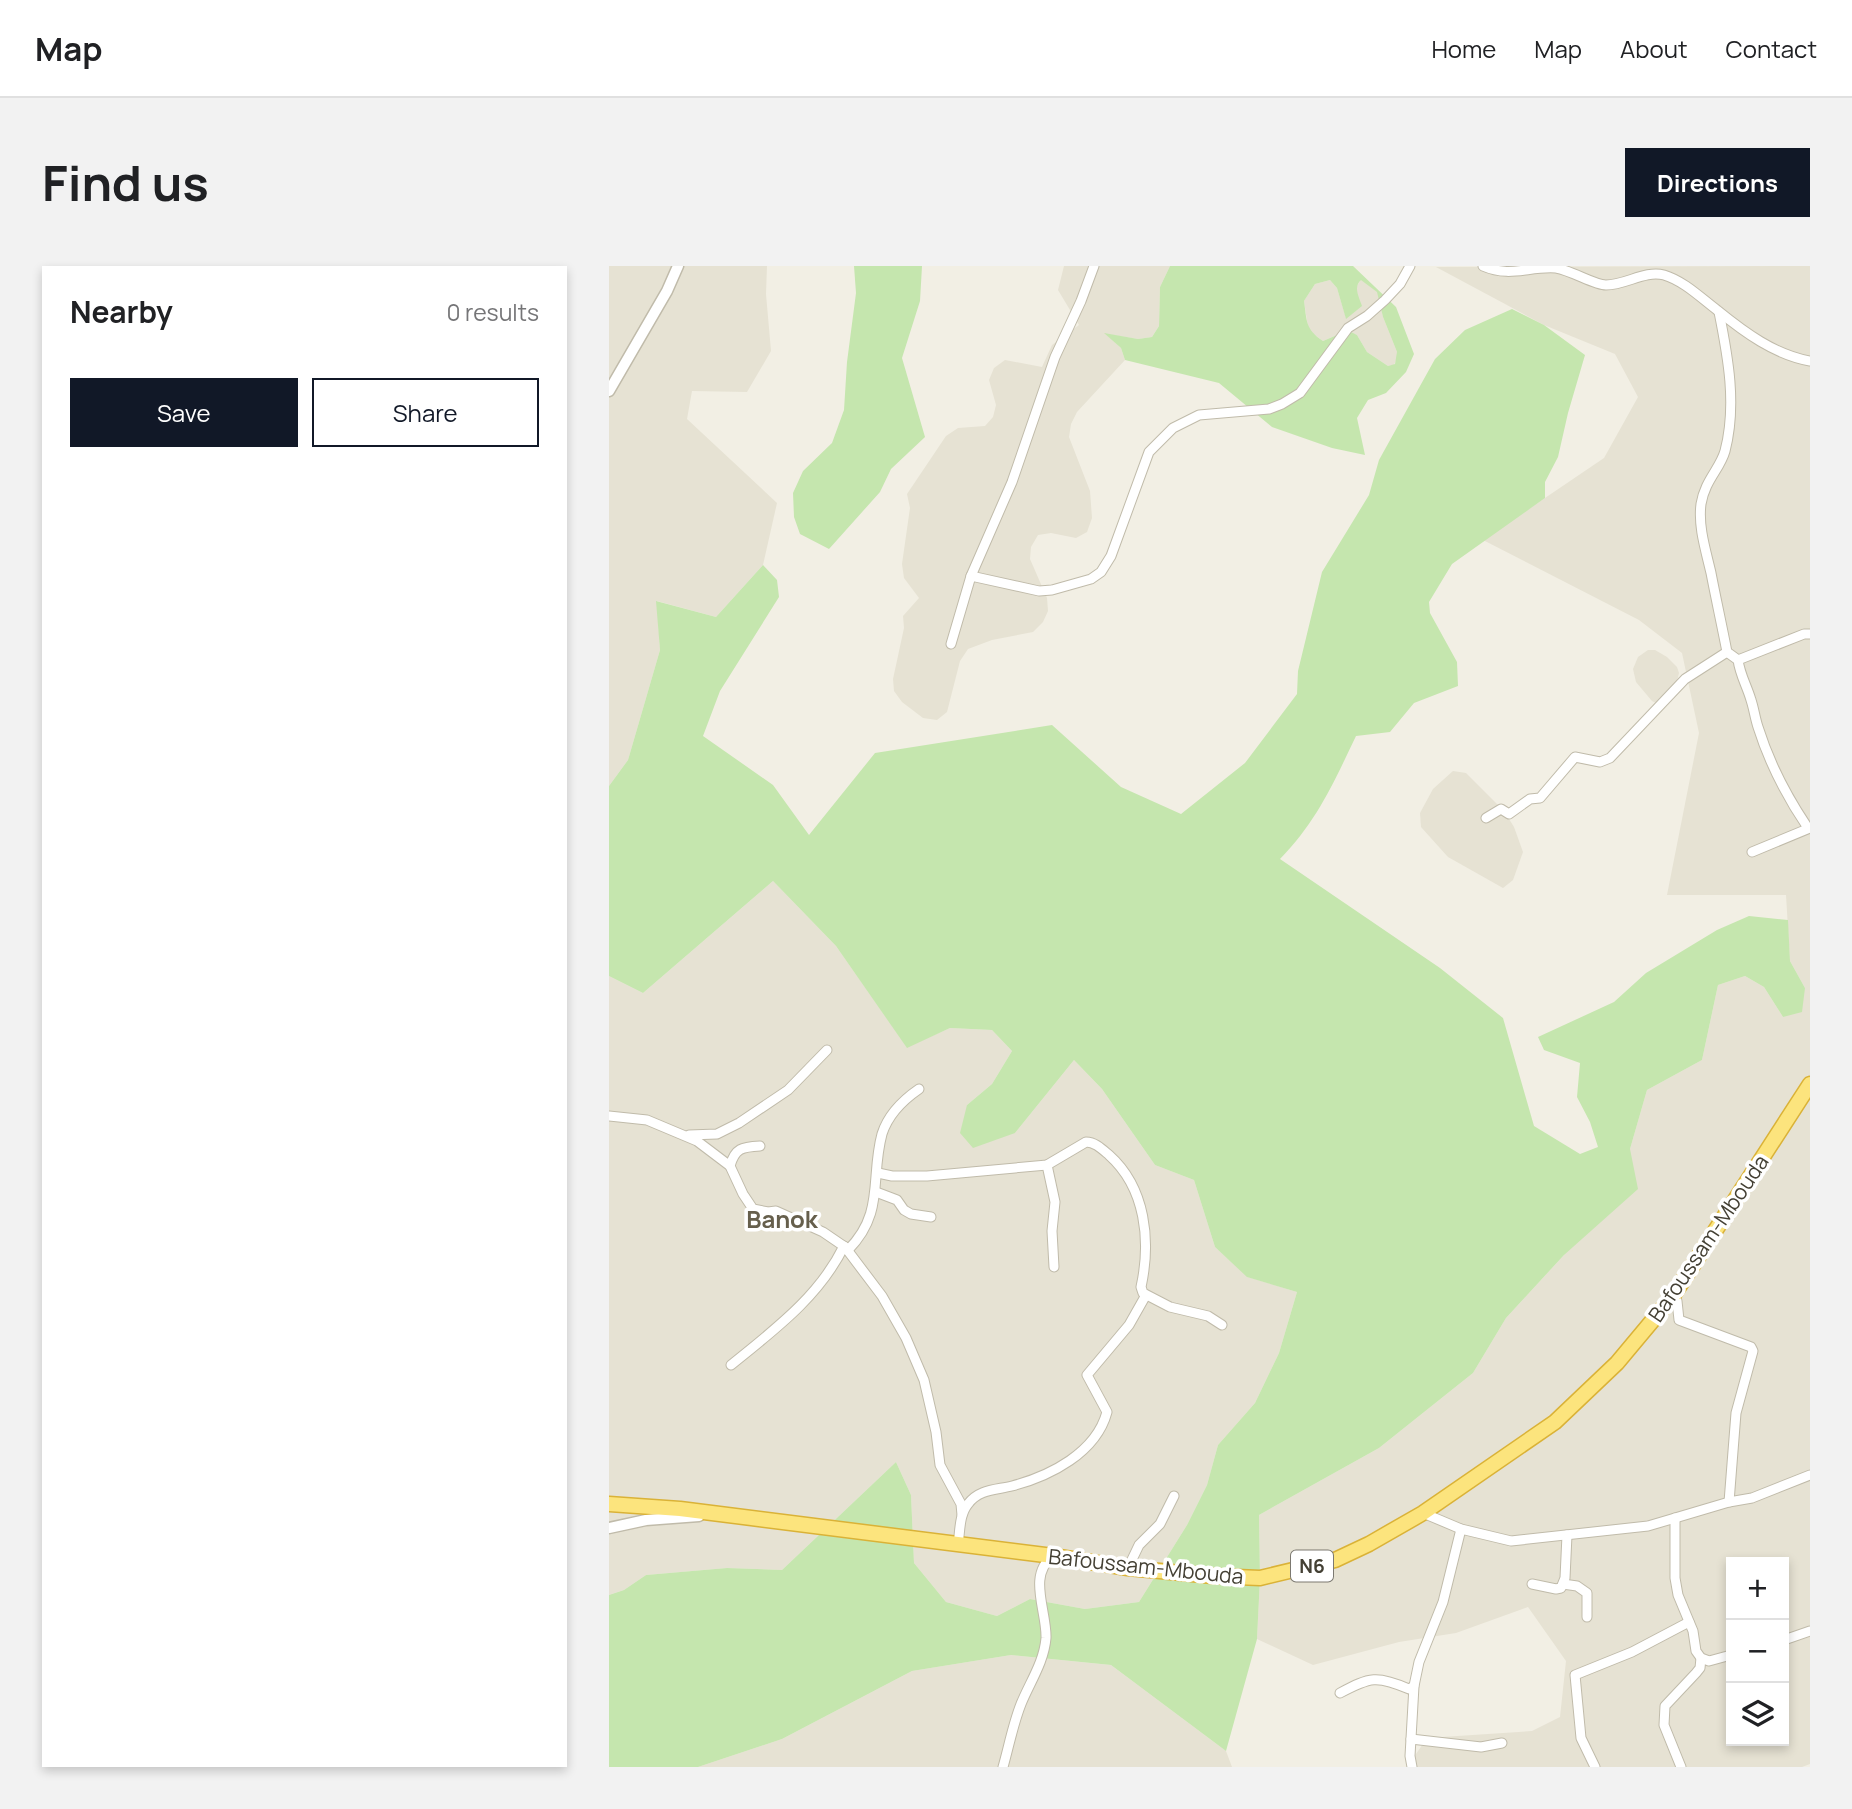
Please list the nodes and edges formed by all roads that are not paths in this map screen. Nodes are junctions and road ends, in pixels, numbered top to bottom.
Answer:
1 (678, 266) edge
2 (1094, 266) edge
3 (1410, 266) edge
4 (1483, 266) edge
5 (1719, 312) junction
6 (1810, 361) edge
7 (609, 391) edge
8 (971, 576) junction
9 (1810, 634) edge
10 (951, 644) dead end
11 (1727, 652) junction
12 (1738, 660) junction
13 (1486, 818) dead end
14 (1809, 828) edge
15 (1752, 852) dead end
16 (827, 1050) dead end
17 (1810, 1084) edge
18 (919, 1089) dead end
19 (609, 1116) edge
20 (684, 1135) junction
21 (760, 1146) dead end
22 (1047, 1165) junction
23 (730, 1166) junction
24 (878, 1173) junction
25 (876, 1192) junction
26 (932, 1217) dead end
27 (846, 1248) junction
28 (1054, 1267) dead end
29 (1146, 1295) junction
30 (1673, 1296) junction
31 (1222, 1325) dead end
32 (731, 1365) dead end
33 (1810, 1475) edge
34 (1174, 1496) dead end
35 (1729, 1502) junction
36 (609, 1504) edge
37 (1423, 1513) junction
38 (716, 1515) junction
39 (962, 1515) junction
40 (1675, 1518) junction
41 (609, 1528) edge
42 (1461, 1529) junction
43 (1567, 1535) junction
44 (958, 1545) junction
45 (1053, 1556) junction
46 (1128, 1568) junction
47 (1532, 1584) dead end
48 (1563, 1584) junction
49 (1587, 1617) dead end
50 (1689, 1622) junction
51 (1810, 1631) edge
52 (1789, 1638) edge
53 (1726, 1657) edge
54 (1700, 1658) junction
55 (1414, 1686) junction
56 (1340, 1693) dead end
57 (1411, 1740) junction
58 (1503, 1743) dead end
59 (1003, 1767) edge
60 (1412, 1767) edge
61 (1595, 1767) edge
62 (1681, 1767) edge

1 - 7 street
2 - 8 street
3 - 8 street
4 - 5 street
5 - 6 street
5 - 11 street
8 - 10 street
9 - 12 street
11 - 12 street
11 - 13 street
12 - 14 street
14 - 15 street
16 - 20 street
17 - 30 highway, Bafoussam-Mbouda / N6
18 - 24 street
19 - 20 street
20 - 23 street
21 - 23 street
22 - 24 street
22 - 28 street
22 - 29 street
23 - 27 street
24 - 25 street
25 - 26 street
25 - 27 street
27 - 32 street
27 - 39 street
29 - 31 street
29 - 39 street
30 - 35 street
30 - 37 highway, Bafoussam-Mbouda / N6
33 - 35 street
34 - 46 street
35 - 40 street
36 - 38 highway, Bafoussam-Mbouda / N6
37 - 42 street
37 - 46 highway, Bafoussam-Mbouda / N6
38 - 41 street
38 - 44 highway, Bafoussam-Mbouda / N6
39 - 44 street
40 - 43 street
40 - 50 street
42 - 43 street
42 - 55 street
43 - 48 street
44 - 45 highway, Bafoussam-Mbouda / N6
45 - 46 highway, Bafoussam-Mbouda / N6
45 - 59 street
47 - 48 street
48 - 49 street
50 - 54 street
50 - 61 street
51 - 52 street
53 - 54 street
54 - 62 street
55 - 56 street
55 - 57 street
57 - 58 street
57 - 60 street

